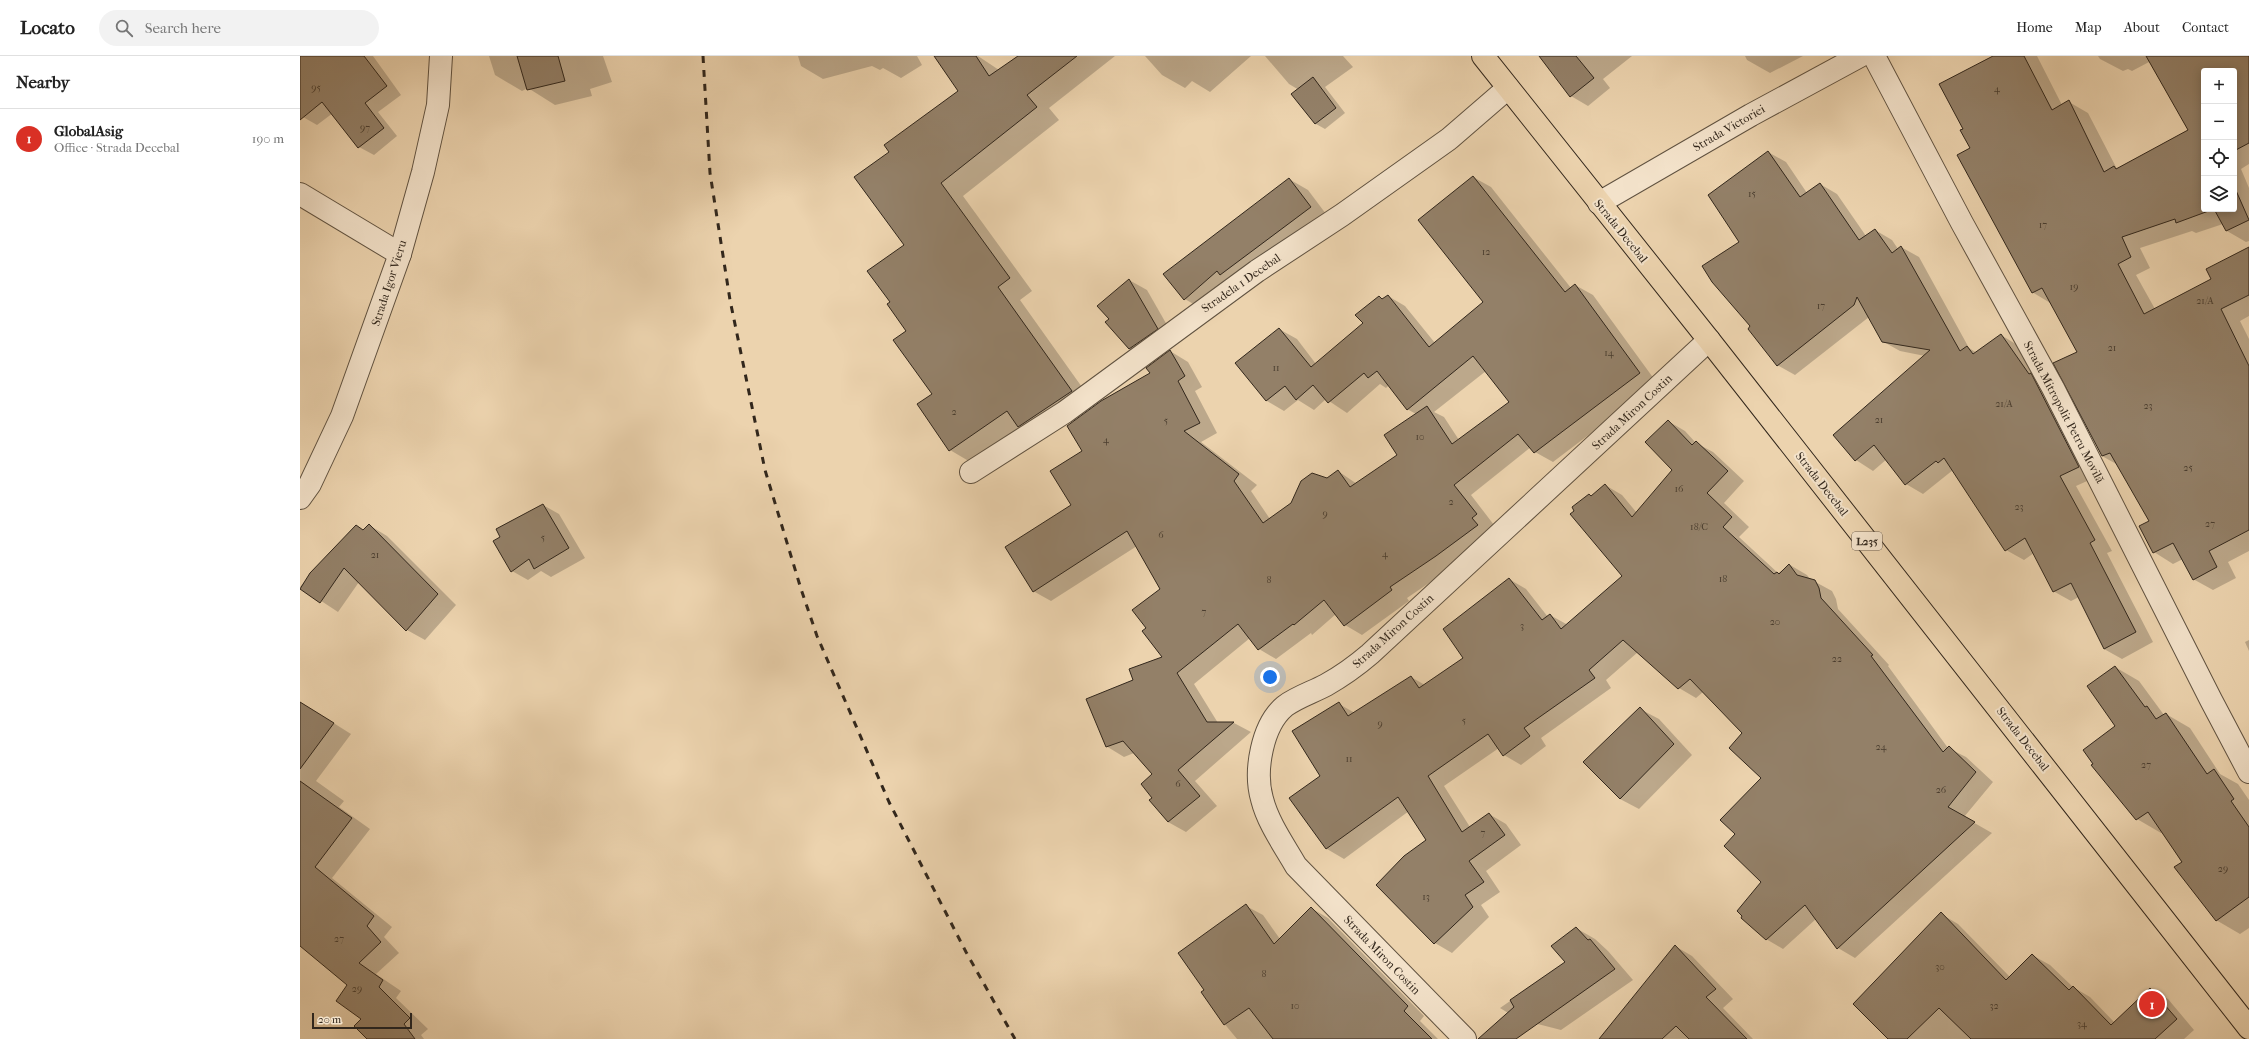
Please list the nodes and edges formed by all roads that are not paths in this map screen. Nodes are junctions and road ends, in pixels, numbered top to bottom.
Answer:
1 (441, 56) edge
2 (1483, 56) edge
3 (1860, 56) edge
4 (1874, 56) edge
5 (1508, 88) junction
6 (300, 194) edge
7 (1599, 203) junction
8 (400, 254) junction
9 (1709, 340) junction
10 (971, 472) dead end
11 (300, 498) edge
12 (2249, 772) edge
13 (2249, 1028) edge
14 (1465, 1039) edge

1 - 8 street, Strada Igor Vieru
2 - 5 main road, Strada Decebal / L235
3 - 7 street, Strada Victoriei
4 - 12 street, Strada Mitropolit Petru Movilă
5 - 7 main road, Strada Decebal / L235
5 - 10 street, Stradela 1 Decebal
6 - 8 street
7 - 9 main road, Strada Decebal / L235
8 - 11 street, Strada Igor Vieru
9 - 13 main road, Strada Decebal / L235
9 - 14 street, Strada Miron Costin

